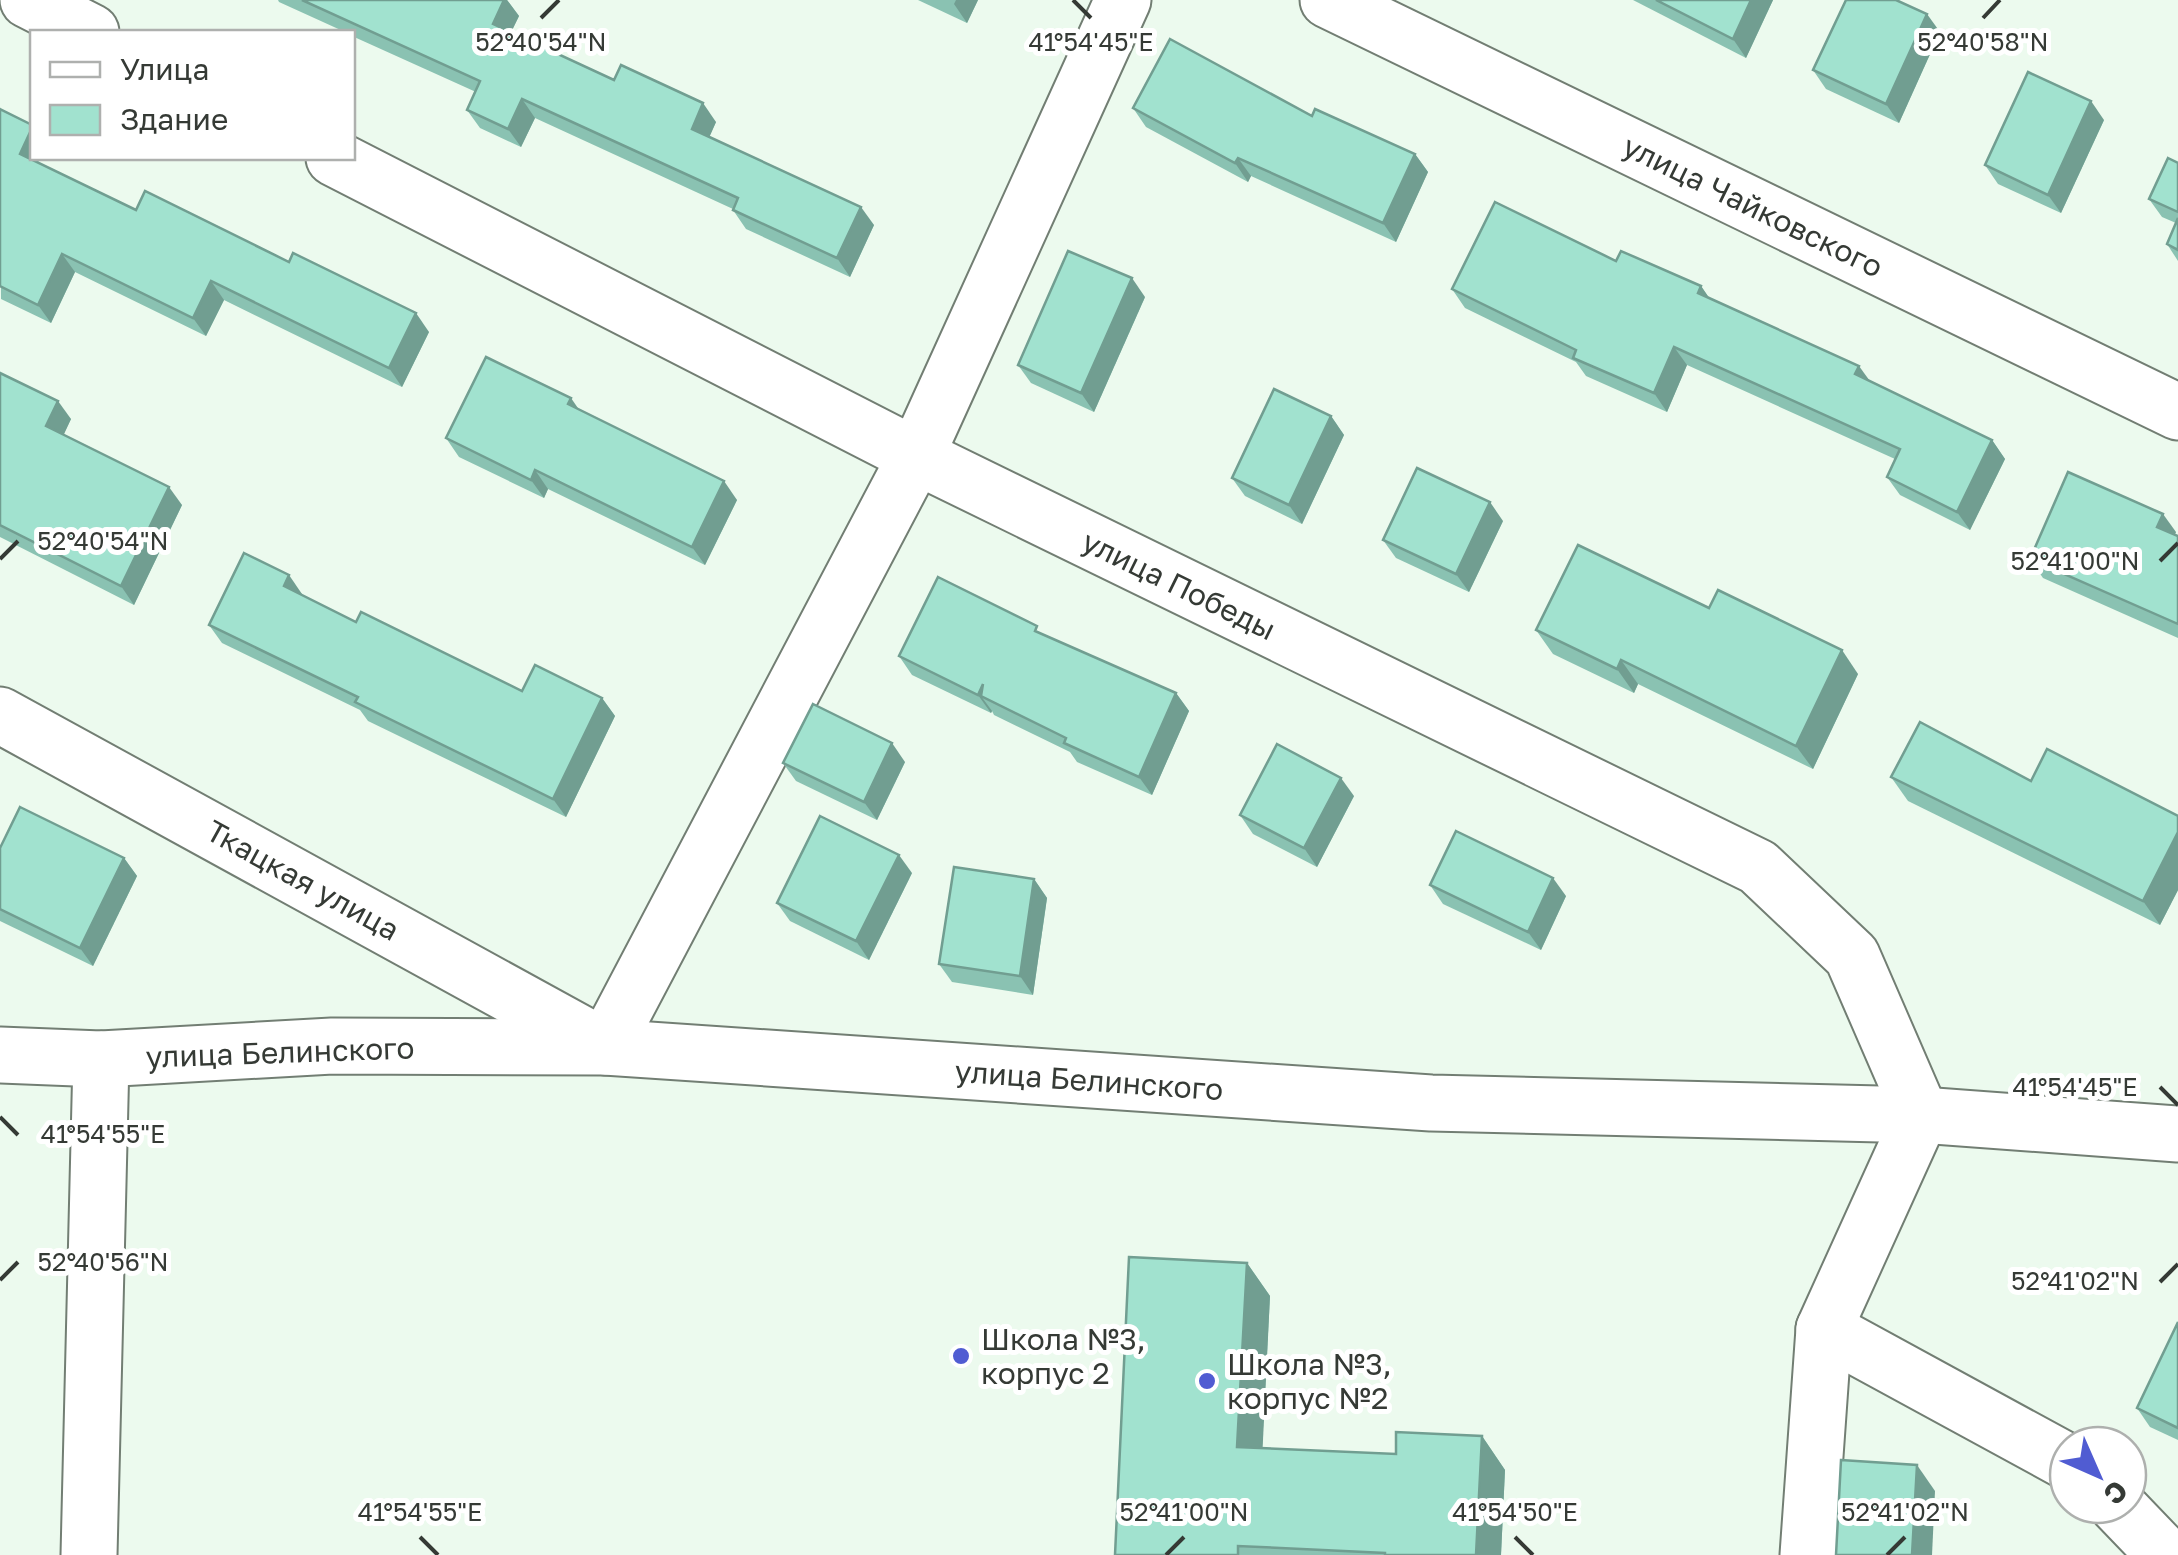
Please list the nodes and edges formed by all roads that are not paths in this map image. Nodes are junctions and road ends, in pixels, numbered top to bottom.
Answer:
1 (28, 0) edge
2 (1123, 0) edge
3 (1328, 0) edge
4 (87, 30) edge
5 (338, 160) edge
6 (2178, 412) edge
7 (916, 456) junction
8 (0, 715) edge
9 (605, 1047) junction
10 (0, 1055) edge
11 (102, 1058) junction
12 (1920, 1116) junction
13 (2178, 1134) edge
14 (1824, 1329) junction
15 (2048, 1451) edge
16 (2136, 1525) edge
17 (89, 1555) edge
18 (1808, 1555) edge
19 (2165, 1555) edge

1 - 4 street
2 - 7 street
3 - 6 street, улица Чайковского
5 - 7 street, улица Победы
7 - 9 street
7 - 12 street, улица Победы
8 - 9 street, Ткацкая улица
9 - 11 street, улица Белинского
9 - 12 street, улица Белинского
10 - 11 street, улица Белинского
11 - 17 street
12 - 13 street, улица Белинского
12 - 14 street
14 - 15 street
14 - 18 street
16 - 19 street

